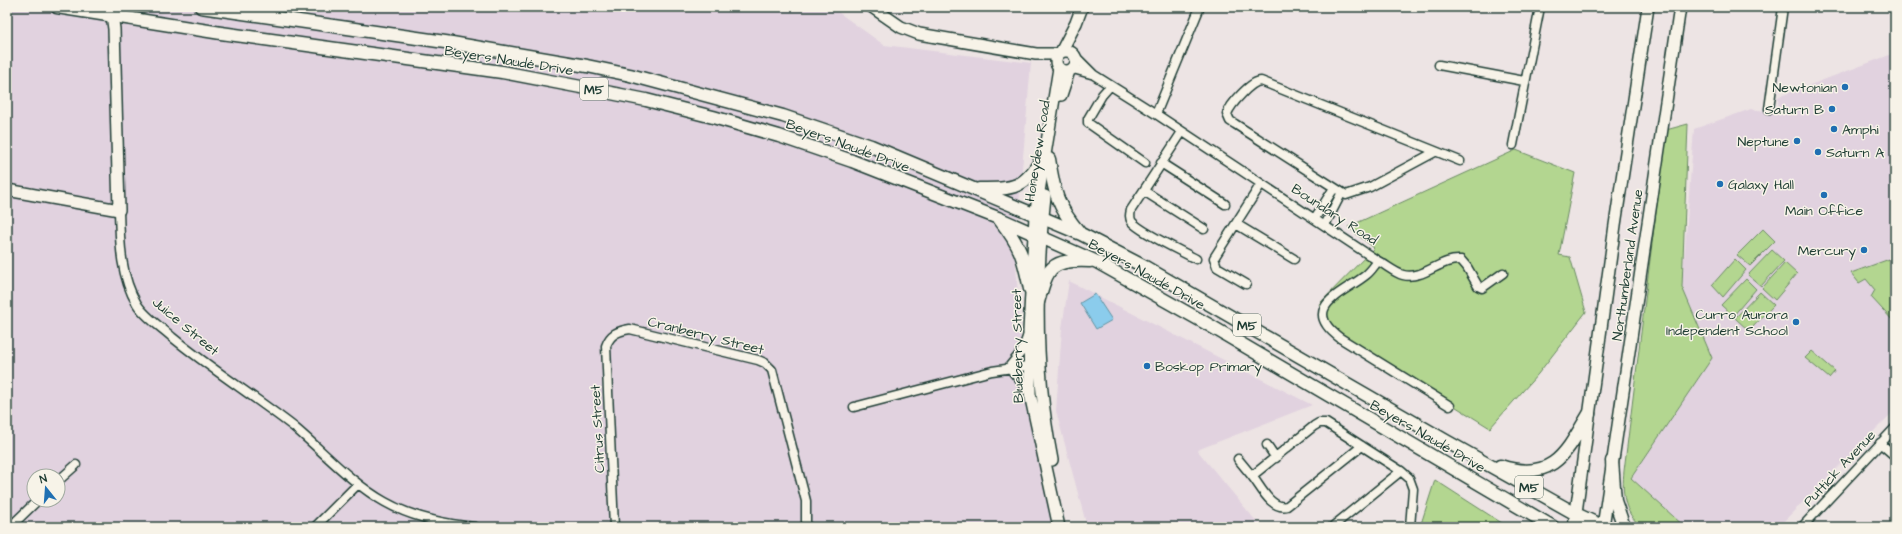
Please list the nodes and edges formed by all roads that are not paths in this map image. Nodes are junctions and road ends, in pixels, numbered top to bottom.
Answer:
1 (58, 7) edge
2 (202, 7) edge
3 (872, 7) edge
4 (1082, 7) edge
5 (1200, 7) edge
6 (1540, 7) edge
7 (1648, 7) edge
8 (1680, 7) edge
9 (1783, 7) edge
10 (115, 12) edge
11 (1076, 23) junction
12 (1060, 53) junction
13 (1036, 54) junction
14 (1068, 64) junction
15 (1439, 65) dead end
16 (1524, 81) junction
17 (1110, 86) junction
18 (1769, 109) dead end
19 (1156, 114) junction
20 (1182, 132) junction
21 (1513, 145) dead end
22 (1435, 152) junction
23 (1046, 158) junction
24 (1460, 161) dead end
25 (1145, 163) dead end
26 (1161, 163) junction
27 (1261, 184) junction
28 (1334, 188) junction
29 (974, 189) junction
30 (7, 190) edge
31 (1144, 190) junction
32 (1342, 194) junction
33 (1225, 204) dead end
34 (119, 210) junction
35 (1039, 217) junction
36 (998, 218) junction
37 (1315, 218) junction
38 (1236, 224) junction
39 (1325, 225) junction
40 (1204, 229) dead end
41 (1081, 234) junction
42 (1038, 235) junction
43 (1196, 259) dead end
44 (1294, 259) dead end
45 (1378, 261) junction
46 (1097, 262) junction
47 (1503, 273) dead end
48 (1246, 284) dead end
49 (1030, 289) junction
50 (1038, 302) junction
51 (1029, 331) junction
52 (614, 334) joint
53 (1035, 364) junction
54 (1009, 367) junction
55 (1030, 394) junction
56 (1450, 406) dead end
57 (854, 407) dead end
58 (1589, 414) junction
59 (1895, 428) edge
60 (1880, 443) junction
61 (1267, 445) dead end
62 (1362, 446) junction
63 (1895, 456) edge
64 (1276, 458) junction
65 (1238, 459) dead end
66 (1482, 460) junction
67 (1612, 461) junction
68 (76, 465) dead end
69 (1401, 471) junction
70 (66, 474) edge
71 (1252, 476) junction
72 (358, 484) junction
73 (1507, 500) junction
74 (30, 508) edge
75 (1576, 514) junction
76 (10, 527) edge
77 (315, 527) edge
78 (475, 527) edge
79 (614, 527) edge
80 (806, 527) edge
81 (1059, 527) edge
82 (1067, 527) edge
83 (1332, 527) edge
84 (1410, 527) edge
85 (1536, 527) edge
86 (1553, 527) edge
87 (1574, 527) edge
88 (1603, 527) edge
89 (1624, 527) edge
90 (1802, 527) edge

1 - 10 main road, Beyers Naudé Drive / M5
2 - 29 main road, Beyers Naudé Drive / M5
3 - 13 street, Boundary Road
4 - 11 street, Honeydew Road
5 - 19 street
6 - 16 street
7 - 58 street, Northumberland Avenue
8 - 67 street, Northumberland Avenue
9 - 18 street
10 - 34 street, Juice Street
10 - 36 main road, Beyers Naudé Drive / M5
11 - 12 street, Honeydew Road
11 - 14 street, Honeydew Road
12 - 13 street, Boundary Road
12 - 14 street
12 - 14 street, Boundary Road
13 - 14 street, Boundary Road
14 - 17 street, Boundary Road
14 - 23 street, Honeydew Road
15 - 16 street
16 - 21 street
17 - 19 street, Boundary Road
17 - 25 street
19 - 20 street, Boundary Road
20 - 26 street
20 - 27 street, Boundary Road
22 - 24 street
22 - 28 street
22 - 32 street
23 - 29 main road
23 - 35 street, Honeydew Road
23 - 41 main road
26 - 31 street
26 - 33 street
27 - 37 street, Boundary Road
27 - 38 street
28 - 32 street
28 - 37 street
29 - 35 main road, Beyers Naudé Drive / M5
30 - 34 street
31 - 40 street
31 - 43 street
32 - 39 street
34 - 72 street, Juice Street
35 - 41 main road, Beyers Naudé Drive / M5
35 - 42 street, Honeydew Road
36 - 42 main road, Beyers Naudé Drive / M5
36 - 49 main road
37 - 39 street, Boundary Road
38 - 44 street
38 - 48 street
39 - 45 street, Boundary Road
41 - 66 main road, Beyers Naudé Drive / M5
42 - 46 main road, Beyers Naudé Drive / M5
42 - 49 street, Blueberry Street
42 - 50 street, Blueberry Street
45 - 47 street
45 - 56 street, Boundary Road
46 - 50 main road
46 - 73 main road, Beyers Naudé Drive / M5
49 - 51 street, Blueberry Street
50 - 53 street, Blueberry Street
51 - 53 street, Blueberry Street
51 - 54 street
52 - 79 street, Citrus Street
52 - 80 street, Cranberry Street
53 - 54 street
53 - 55 street, Blueberry Street
53 - 82 street, Blueberry Street
54 - 55 street
54 - 57 street
55 - 81 street, Blueberry Street
58 - 66 main road
58 - 75 street, Northumberland Avenue
59 - 60 street, Puttick Avenue
60 - 63 street
60 - 90 street, Puttick Avenue
61 - 64 street
62 - 64 street
62 - 69 street
62 - 71 street
64 - 71 street
65 - 71 street
66 - 75 main road, Beyers Naudé Drive / M5
67 - 88 street, Northumberland Avenue
67 - 89 main road
68 - 70 street
69 - 83 street
69 - 84 street
72 - 77 street
72 - 78 street, Juice Street
73 - 85 main road
73 - 86 main road, Beyers Naudé Drive / M5
74 - 76 street
75 - 87 street, Northumberland Avenue
75 - 88 main road, Beyers Naudé Drive / M5

